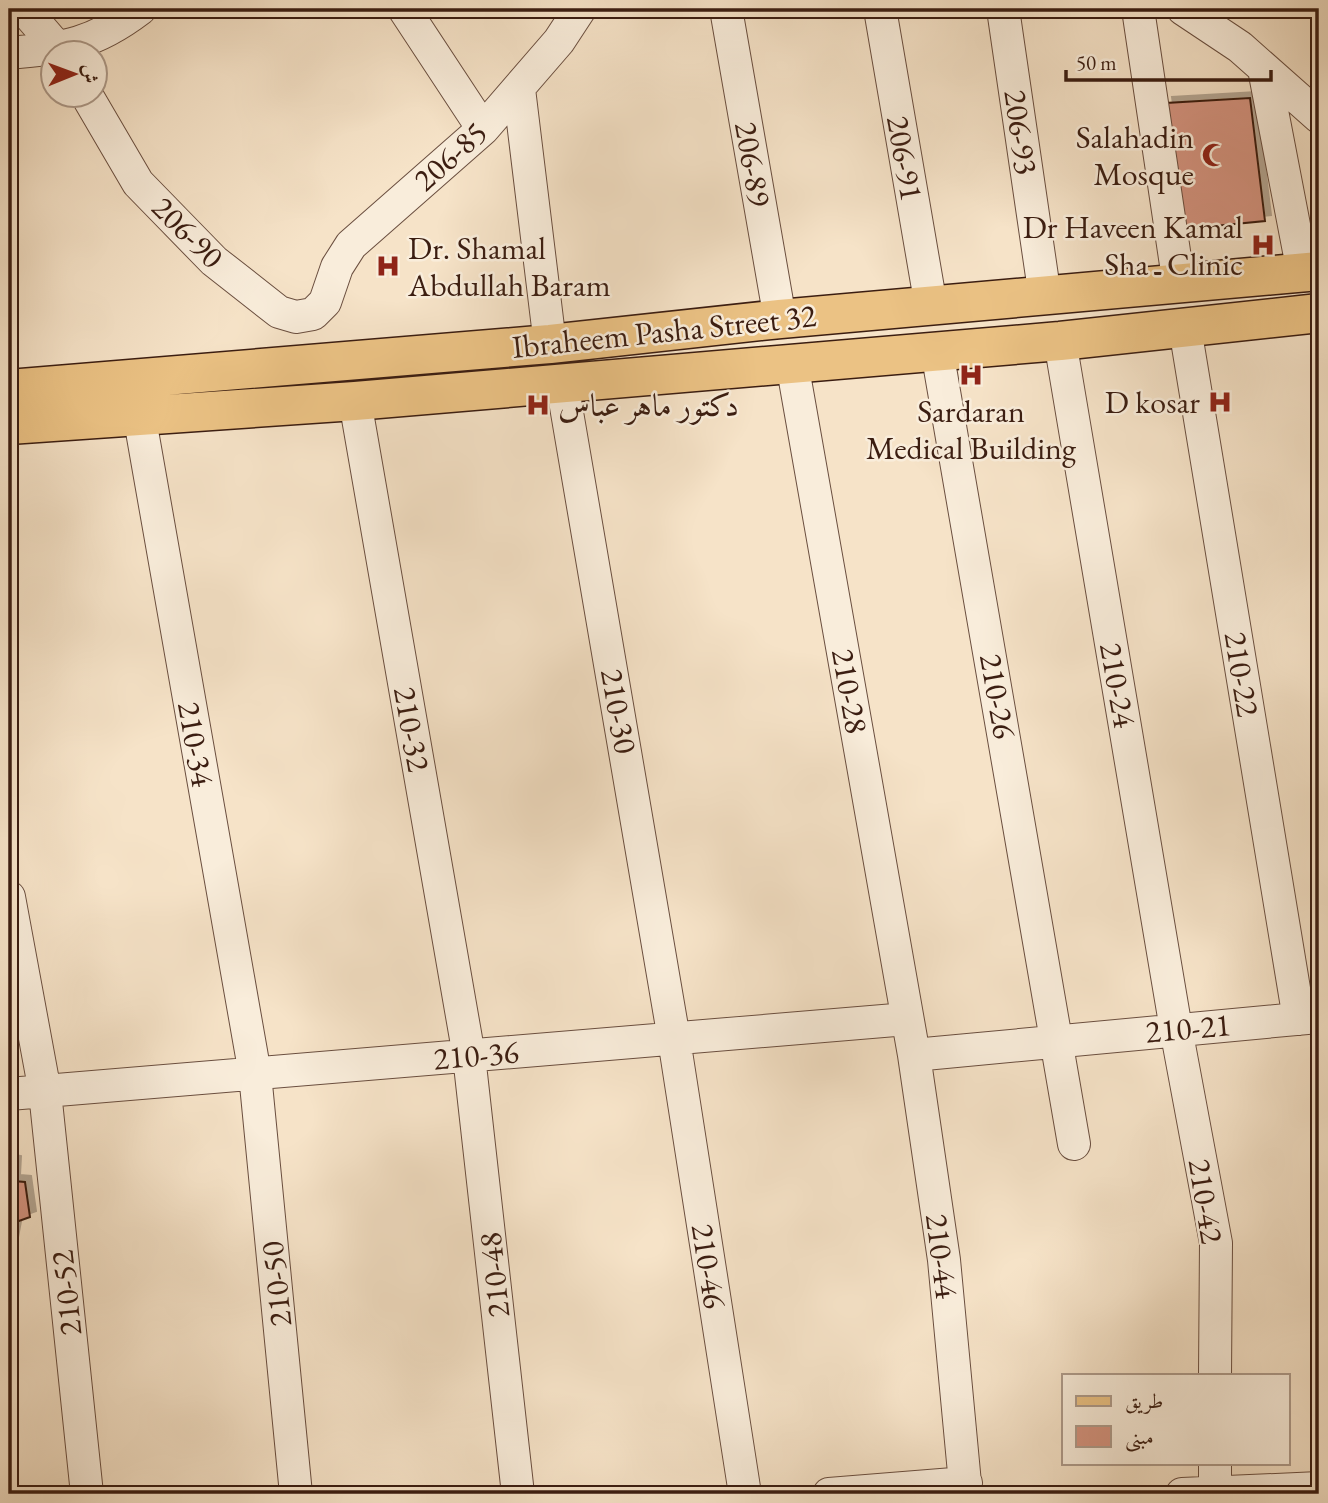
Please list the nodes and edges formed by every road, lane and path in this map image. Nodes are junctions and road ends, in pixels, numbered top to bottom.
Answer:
1 (24, 9) edge
2 (140, 9) edge
3 (404, 9) edge
4 (580, 9) edge
5 (726, 9) edge
6 (880, 9) edge
7 (1003, 9) edge
8 (1138, 9) edge
9 (1183, 9) edge
10 (1223, 18) edge
11 (49, 38) edge
12 (95, 38) edge
13 (38, 51) edge
14 (9, 53) edge
15 (1264, 69) junction
16 (519, 89) junction
17 (94, 108) edge
18 (1319, 117) edge
19 (483, 129) junction
20 (1311, 272) edge
21 (1179, 285) junction
22 (1045, 297) junction
23 (325, 302) joint
24 (931, 306) junction
25 (1319, 313) edge
26 (780, 319) junction
27 (1185, 328) junction
28 (1060, 341) junction
29 (550, 344) junction
30 (936, 351) junction
31 (792, 363) junction
32 (562, 383) junction
33 (9, 390) edge
34 (355, 401) junction
35 (139, 414) junction
36 (9, 425) edge
37 (9, 897) edge
38 (1309, 1018) edge
39 (907, 1019) junction
40 (1176, 1029) junction
41 (674, 1039) junction
42 (1057, 1041) junction
43 (914, 1055) junction
44 (469, 1056) junction
45 (255, 1074) junction
46 (45, 1092) junction
47 (9, 1094) edge
48 (1074, 1144) dead end
49 (1215, 1374) edge
50 (1215, 1478) edge
51 (1319, 1488) edge
52 (966, 1489) edge
53 (87, 1494) edge
54 (296, 1494) edge
55 (518, 1494) edge
56 (745, 1494) edge
57 (829, 1494) edge
58 (1182, 1494) edge

1 - 11 street
2 - 12 street
3 - 19 street
4 - 16 street, 206-85
5 - 26 street, 206-89
6 - 24 street, 206-91
7 - 22 street, 206-93
8 - 21 street
9 - 10 street
10 - 15 street
13 - 14 street
15 - 18 street
15 - 20 street
16 - 19 street, 206-85
16 - 29 street
17 - 23 street, 206-90
19 - 23 street, 206-85
20 - 21 main road, Ibraheem Pasha Street 32
21 - 22 main road, Ibraheem Pasha Street 32
22 - 24 main road, Ibraheem Pasha Street 32
24 - 26 main road, Ibraheem Pasha Street 32
25 - 27 main road, Ibraheem Pasha Street 32
26 - 29 main road, Ibraheem Pasha Street 32
27 - 28 main road, Ibraheem Pasha Street 32
27 - 38 street, 210-22
28 - 30 main road, Ibraheem Pasha Street 32
28 - 40 street, 210-24
29 - 33 main road, Ibraheem Pasha Street 32
30 - 31 main road, Ibraheem Pasha Street 32
30 - 42 street, 210-26
31 - 32 main road, Ibraheem Pasha Street 32
31 - 39 street, 210-28
32 - 34 main road, Ibraheem Pasha Street 32
32 - 41 street, 210-30
34 - 35 main road, Ibraheem Pasha Street 32
34 - 44 street, 210-32
35 - 36 main road, Ibraheem Pasha Street 32
35 - 45 street, 210-34
37 - 46 street
38 - 40 street, 210-21
39 - 41 street, 210-36
39 - 43 street, 210-44
40 - 42 street, 210-21
40 - 49 street, 210-42
41 - 44 street, 210-36
41 - 56 street, 210-46
42 - 43 street, 210-21
42 - 48 street
43 - 52 street, 210-44
44 - 45 street, 210-36
44 - 55 street, 210-48
45 - 46 street, 210-36
45 - 54 street, 210-50
46 - 47 street, 210-36
46 - 53 street, 210-52
50 - 51 street
50 - 58 street
52 - 57 street

